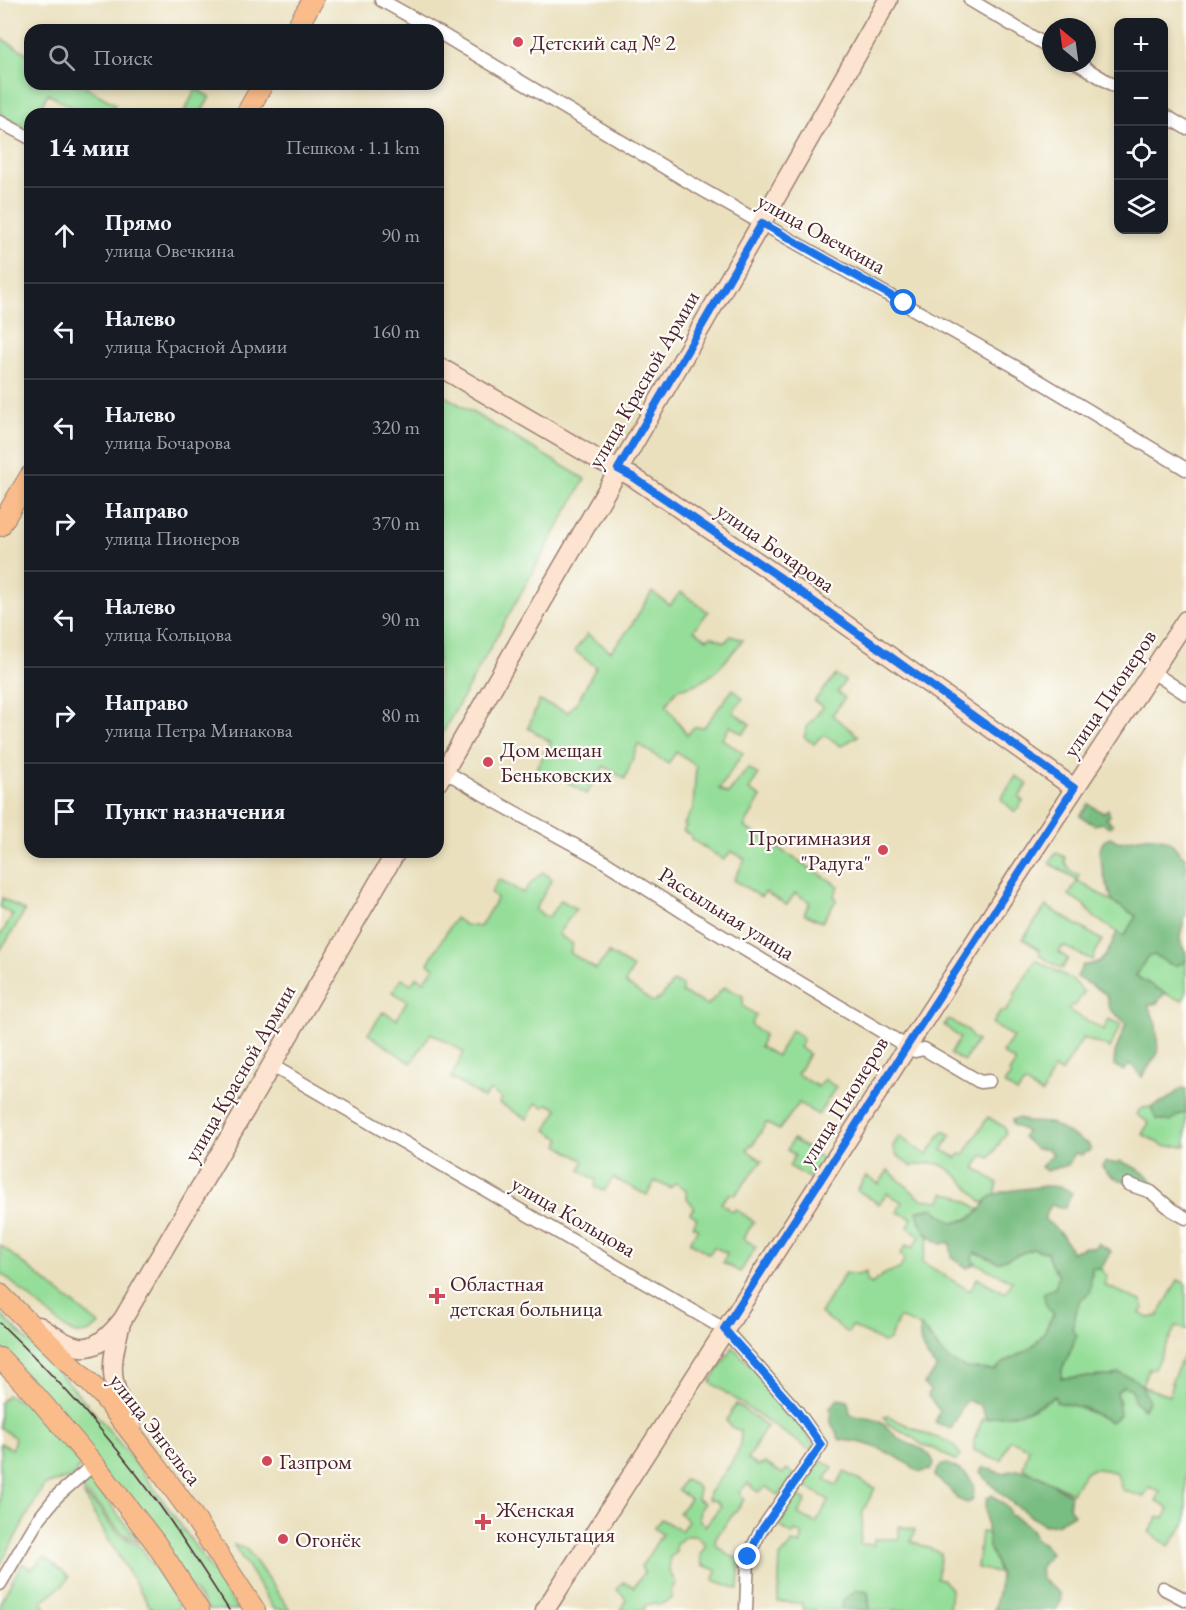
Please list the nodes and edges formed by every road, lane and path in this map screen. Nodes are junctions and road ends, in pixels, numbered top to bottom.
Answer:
1 (313, 0) edge
2 (381, 0) edge
3 (888, 0) edge
4 (970, 0) edge
5 (299, 24) edge
6 (424, 24) edge
7 (444, 36) edge
8 (1042, 43) edge
9 (1092, 72) edge
10 (1114, 85) edge
11 (260, 90) edge
12 (249, 108) edge
13 (1168, 117) edge
14 (0, 122) edge
15 (1186, 128) edge
16 (24, 135) edge
17 (762, 223) junction
18 (444, 369) edge
19 (618, 469) junction
20 (1186, 469) edge
21 (24, 485) edge
22 (3, 515) edge
23 (1186, 620) edge
24 (1151, 671) junction
25 (1186, 694) edge
26 (444, 771) edge
27 (444, 777) edge
28 (1074, 788) junction
29 (392, 858) edge
30 (906, 1046) junction
31 (271, 1065) junction
32 (988, 1081) dead end
33 (1128, 1184) dead end
34 (1186, 1218) edge
35 (0, 1294) edge
36 (22, 1315) junction
37 (123, 1318) junction
38 (724, 1329) junction
39 (0, 1358) edge
40 (150, 1457) junction
41 (94, 1464) junction
42 (0, 1584) edge
43 (1162, 1588) dead end
44 (1186, 1600) edge
45 (199, 1610) edge
46 (255, 1610) edge
47 (545, 1610) edge
48 (746, 1610) edge

1 - 5 main road
2 - 6 street, улица Овечкина
3 - 17 street, улица Красной Армии
4 - 8 street
7 - 17 street, улица Овечкина
9 - 10 street
11 - 12 main road
13 - 15 street
14 - 16 street
17 - 19 street, улица Красной Армии
17 - 20 street, улица Овечкина
18 - 19 street, улица Бочарова
19 - 26 street, улица Красной Армии
19 - 28 street, улица Бочарова
21 - 22 main road
23 - 24 street, улица Пионеров
24 - 25 street
24 - 28 street, улица Пионеров
27 - 30 street, Рассыльная улица
28 - 30 street, улица Пионеров
29 - 31 street, улица Красной Армии
30 - 32 street, Рассыльная улица
30 - 38 street, улица Пионеров
31 - 37 street, улица Красной Армии
31 - 38 street, улица Кольцова
33 - 34 street
35 - 36 main road, улица Энгельса
36 - 37 street
36 - 40 main road, улица Энгельса
37 - 40 street
38 - 47 street, улица Пионеров
38 - 48 street, улица Кольцова
39 - 41 main road
40 - 46 main road, улица Энгельса
41 - 42 street
41 - 45 main road
43 - 44 street

